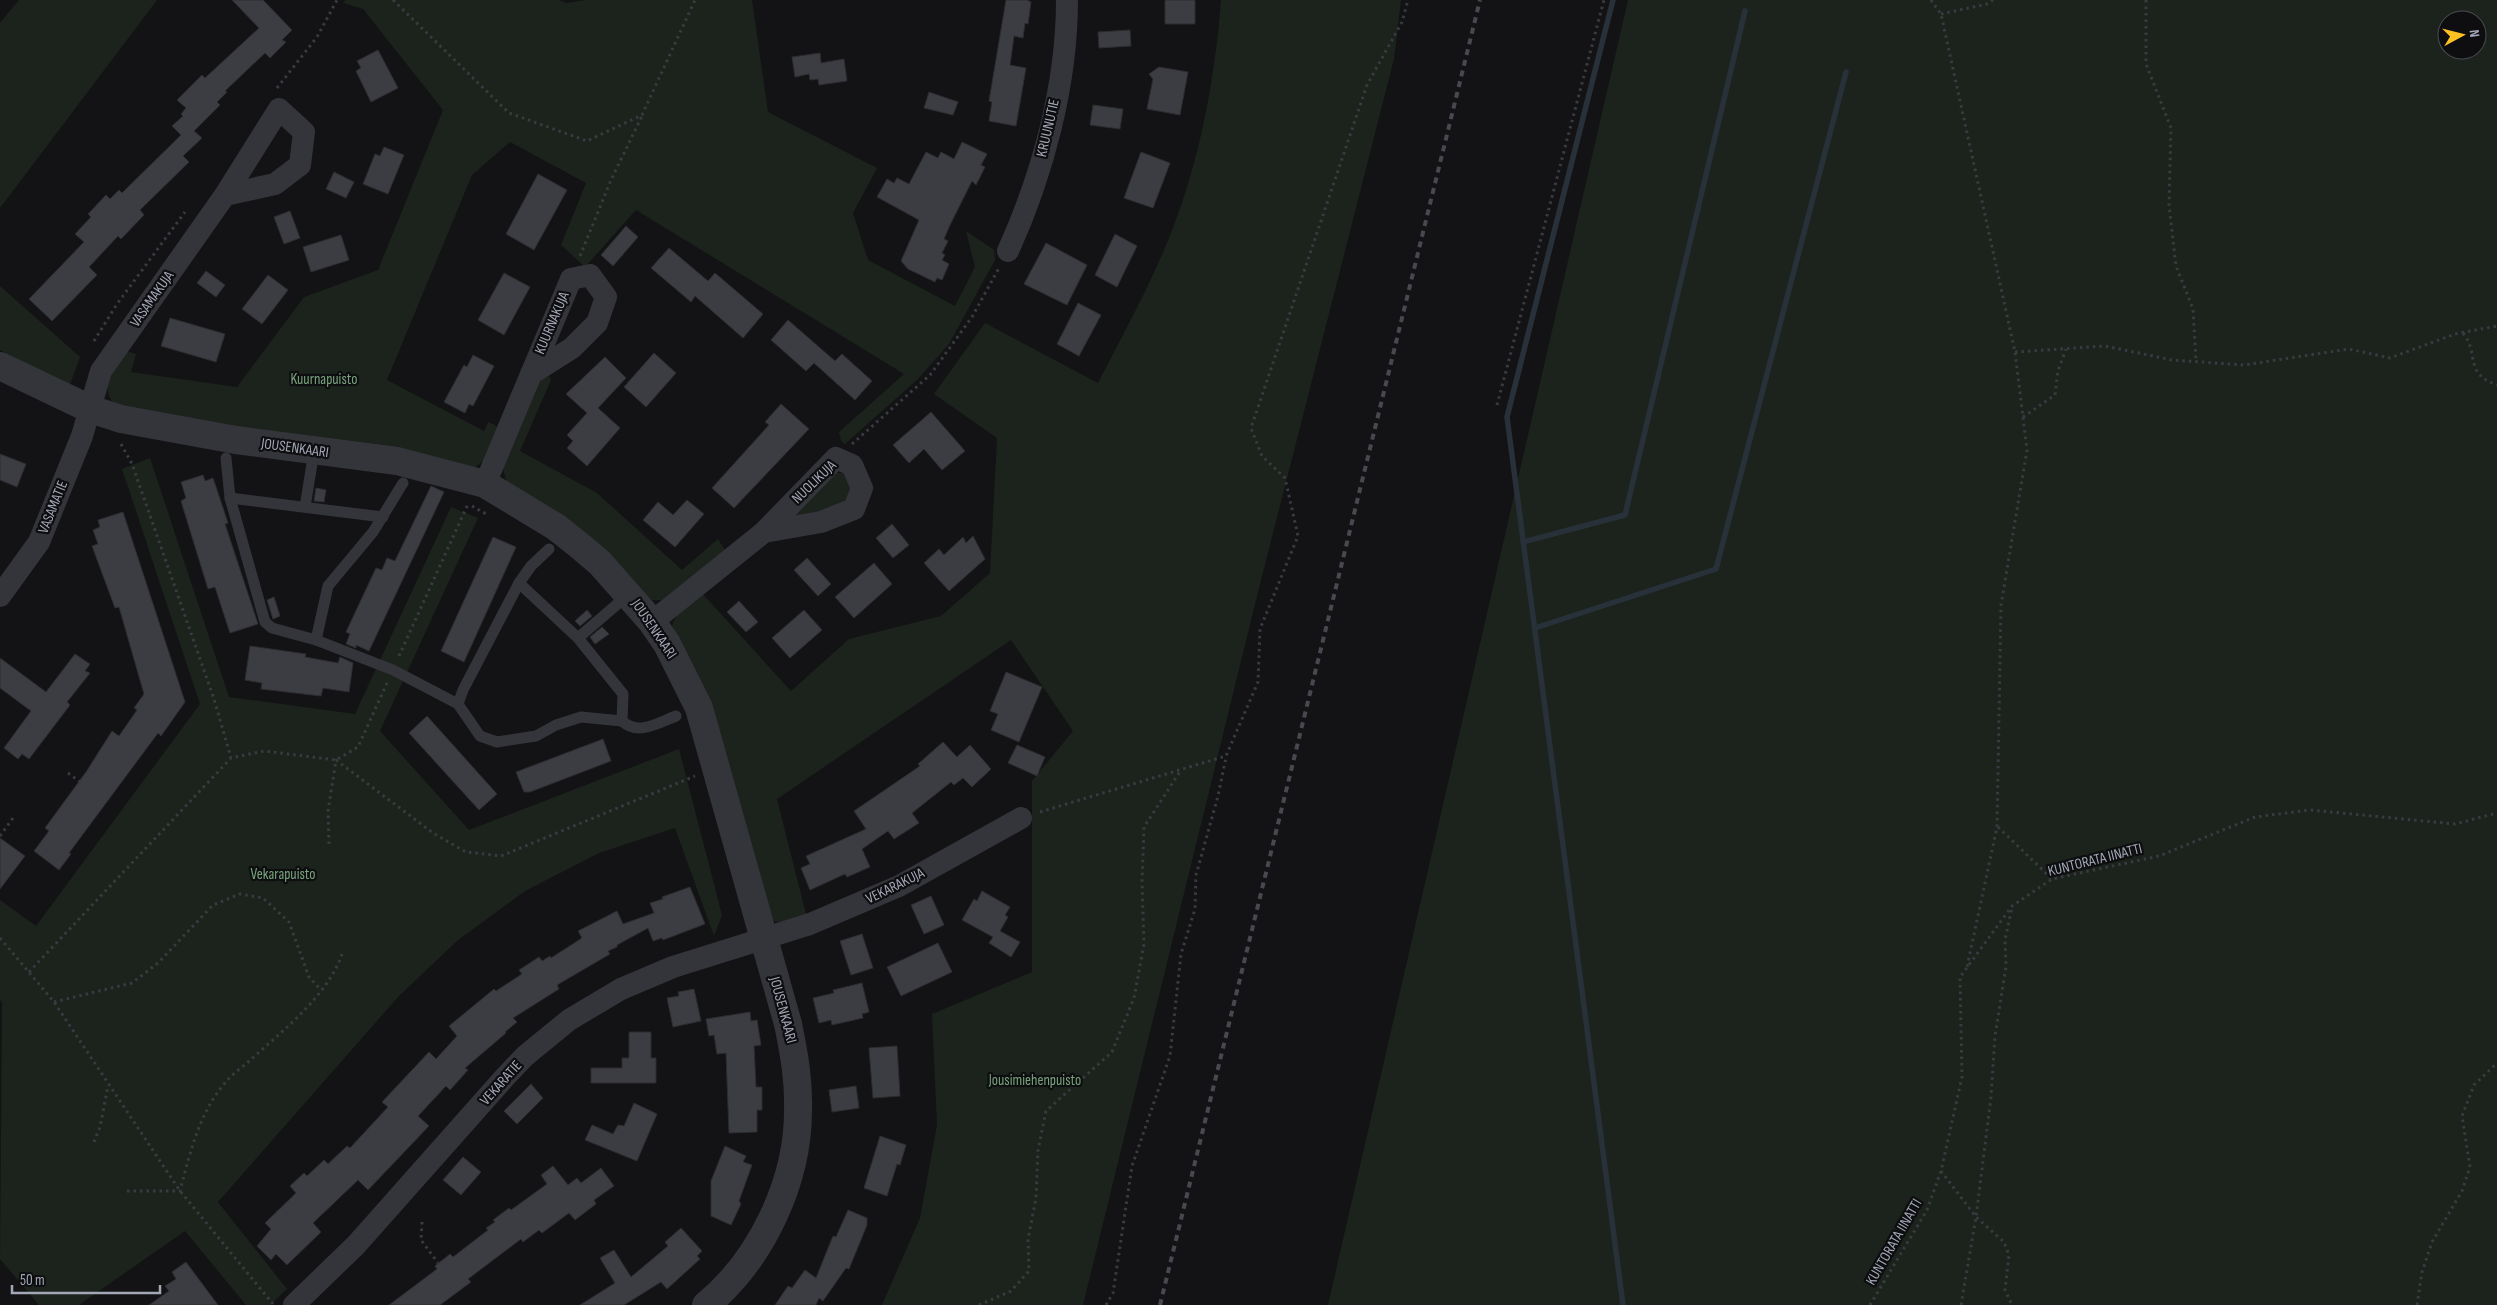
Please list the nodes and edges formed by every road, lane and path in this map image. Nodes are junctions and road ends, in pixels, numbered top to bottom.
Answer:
1 (336, 0) edge
2 (393, 0) edge
3 (695, 0) edge
4 (1066, 0) edge
5 (1408, 0) edge
6 (1604, 0) edge
7 (1931, 0) edge
8 (1993, 0) edge
9 (2146, 0) edge
10 (1941, 14) junction
11 (276, 91) dead end
12 (642, 115) junction
13 (225, 195) dead end
14 (1008, 251) joint
15 (571, 279) junction
16 (2497, 326) edge
17 (2463, 333) junction
18 (2066, 349) junction
19 (2015, 352) junction
20 (2196, 362) junction
21 (0, 366) edge
22 (531, 374) junction
23 (2497, 385) edge
24 (1497, 405) dead end
25 (90, 408) junction
26 (2023, 417) junction
27 (121, 444) dead end
28 (314, 451) junction
29 (226, 458) dead end
30 (836, 458) junction
31 (403, 483) dead end
32 (477, 494) junction
33 (230, 498) junction
34 (305, 506) junction
35 (383, 517) junction
36 (764, 532) junction
37 (549, 549) dead end
38 (519, 583) junction
39 (629, 594) junction
40 (0, 596) edge
41 (652, 622) junction
42 (578, 638) junction
43 (316, 640) junction
44 (393, 670) junction
45 (458, 704) junction
46 (676, 716) dead end
47 (622, 721) junction
48 (1226, 756) junction
49 (231, 758) junction
50 (336, 760) junction
51 (1181, 770) junction
52 (68, 773) dead end
53 (696, 776) dead end
54 (83, 784) dead end
55 (2497, 813) edge
56 (13, 818) dead end
57 (1021, 818) joint
58 (1997, 826) junction
59 (0, 836) edge
60 (329, 844) dead end
61 (2052, 879) junction
62 (2012, 906) junction
63 (0, 938) edge
64 (763, 940) junction
65 (342, 954) dead end
66 (1967, 967) junction
67 (29, 972) junction
68 (321, 990) junction
69 (54, 1002) junction
70 (2497, 1063) edge
71 (108, 1085) junction
72 (94, 1142) dead end
73 (1941, 1171) junction
74 (180, 1190) junction
75 (127, 1191) dead end
76 (1976, 1217) junction
77 (422, 1222) dead end
78 (438, 1263) dead end
79 (274, 1305) edge
80 (294, 1305) edge
81 (706, 1305) edge
82 (979, 1305) edge
83 (1106, 1305) edge
84 (1870, 1305) edge
85 (1960, 1305) edge
86 (2012, 1305) edge
87 (2417, 1305) edge

1 - 11 path
2 - 12 path
3 - 12 path
4 - 14 street, KRUUNUTIE
5 - 48 path
6 - 24 path
7 - 10 path
8 - 10 path
9 - 20 path
10 - 19 path
12 - 15 path
13 - 25 street, VASAMAKUJA
14 - 30 path
15 - 22 street, KUURNAKUJA
15 - 22 street, KUURNAKUJA
16 - 17 path
17 - 20 path
17 - 23 path
18 - 19 path
18 - 20 path
18 - 26 path
19 - 26 path
21 - 25 street, JOUSENKAARI
22 - 32 street, KUURNAKUJA
25 - 28 street, JOUSENKAARI
25 - 40 street, VASAMATIE
26 - 58 path
27 - 49 path
28 - 32 street, JOUSENKAARI
28 - 34 lane
29 - 33 lane
30 - 36 street, NUOLIKUJA
30 - 36 street, NUOLIKUJA
31 - 35 lane
32 - 39 street, JOUSENKAARI
32 - 44 path
33 - 34 lane
33 - 43 lane
34 - 35 lane
35 - 43 lane
36 - 41 street, NUOLIKUJA
37 - 38 lane
38 - 42 lane
38 - 45 lane
39 - 41 street, JOUSENKAARI
39 - 42 lane
41 - 64 street, JOUSENKAARI
42 - 47 lane
43 - 44 lane
44 - 45 lane
44 - 50 path
45 - 47 lane
46 - 47 lane
48 - 51 path
48 - 83 path
49 - 50 path
49 - 67 path
50 - 53 path
50 - 60 path
51 - 57 path
51 - 82 path
52 - 54 path
55 - 61 path, KUNTORATA IINATTI
56 - 59 path
57 - 64 street, VEKARAKUJA
58 - 61 path
58 - 66 path
61 - 62 path, KUNTORATA IINATTI
62 - 66 path, KUNTORATA IINATTI
62 - 76 path
63 - 67 path
64 - 80 street, VEKARATIE
64 - 81 street, JOUSENKAARI
65 - 68 path
66 - 73 path, KUNTORATA IINATTI
67 - 69 path
68 - 69 path
68 - 74 path
69 - 71 path
70 - 87 path
71 - 72 path
71 - 74 path
73 - 76 path
73 - 84 path, KUNTORATA IINATTI
74 - 75 path
74 - 79 path
76 - 85 path
76 - 86 path
77 - 78 path

